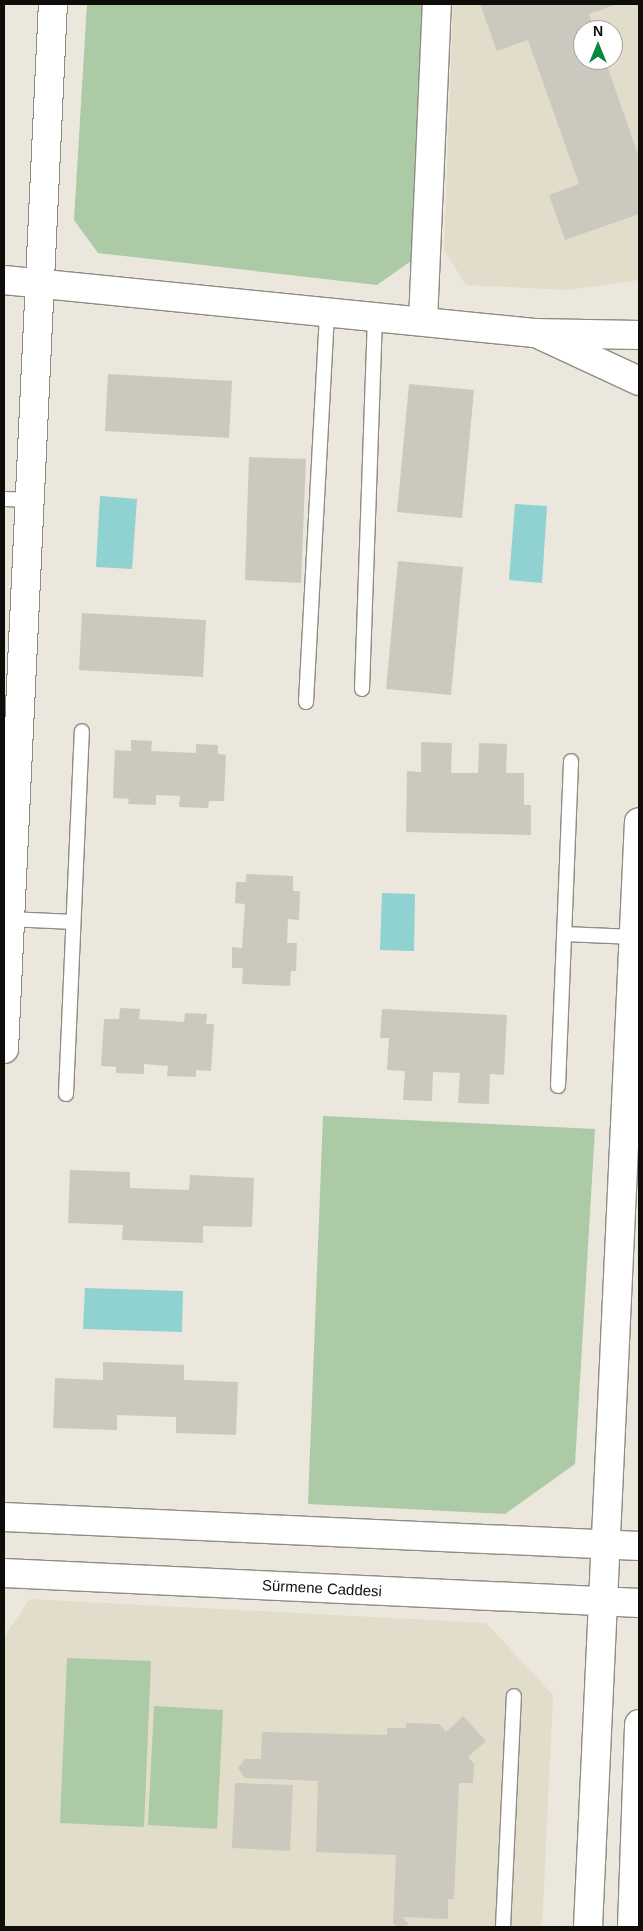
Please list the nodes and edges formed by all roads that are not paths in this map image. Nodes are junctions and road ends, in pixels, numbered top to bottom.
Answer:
1 (53, 4) edge
2 (437, 4) edge
3 (4, 280) edge
4 (41, 284) junction
5 (327, 312) junction
6 (374, 316) junction
7 (423, 321) junction
8 (534, 332) junction
9 (639, 334) edge
10 (639, 382) edge
11 (17, 500) edge
12 (362, 689) dead end
13 (306, 702) dead end
14 (82, 731) dead end
15 (570, 761) dead end
16 (9, 791) edge
17 (639, 822) edge
18 (10, 919) junction
19 (73, 922) junction
20 (564, 934) junction
21 (634, 937) junction
22 (4, 1049) edge
23 (558, 1086) dead end
24 (66, 1094) dead end
25 (4, 1517) edge
26 (604, 1545) junction
27 (639, 1546) edge
28 (4, 1573) edge
29 (602, 1600) junction
30 (639, 1603) edge
31 (514, 1696) dead end
32 (639, 1724) edge
33 (503, 1927) edge
34 (588, 1927) edge
35 (632, 1927) edge

1 - 4 street
2 - 7 street
3 - 4 street
4 - 5 street
4 - 11 street
5 - 6 street
5 - 13 lane
6 - 7 street
6 - 12 lane
7 - 8 street
8 - 9 street
8 - 10 street
11 - 16 street
14 - 19 lane
15 - 20 lane
16 - 18 street
17 - 21 street
18 - 19 lane
18 - 22 street
19 - 24 lane
20 - 21 lane
20 - 23 lane
21 - 26 street
25 - 26 street
26 - 27 street
26 - 29 street
28 - 29 street, Sürmene Caddesi
29 - 30 street, Sürmene Caddesi
29 - 34 street
31 - 33 lane
32 - 35 street

